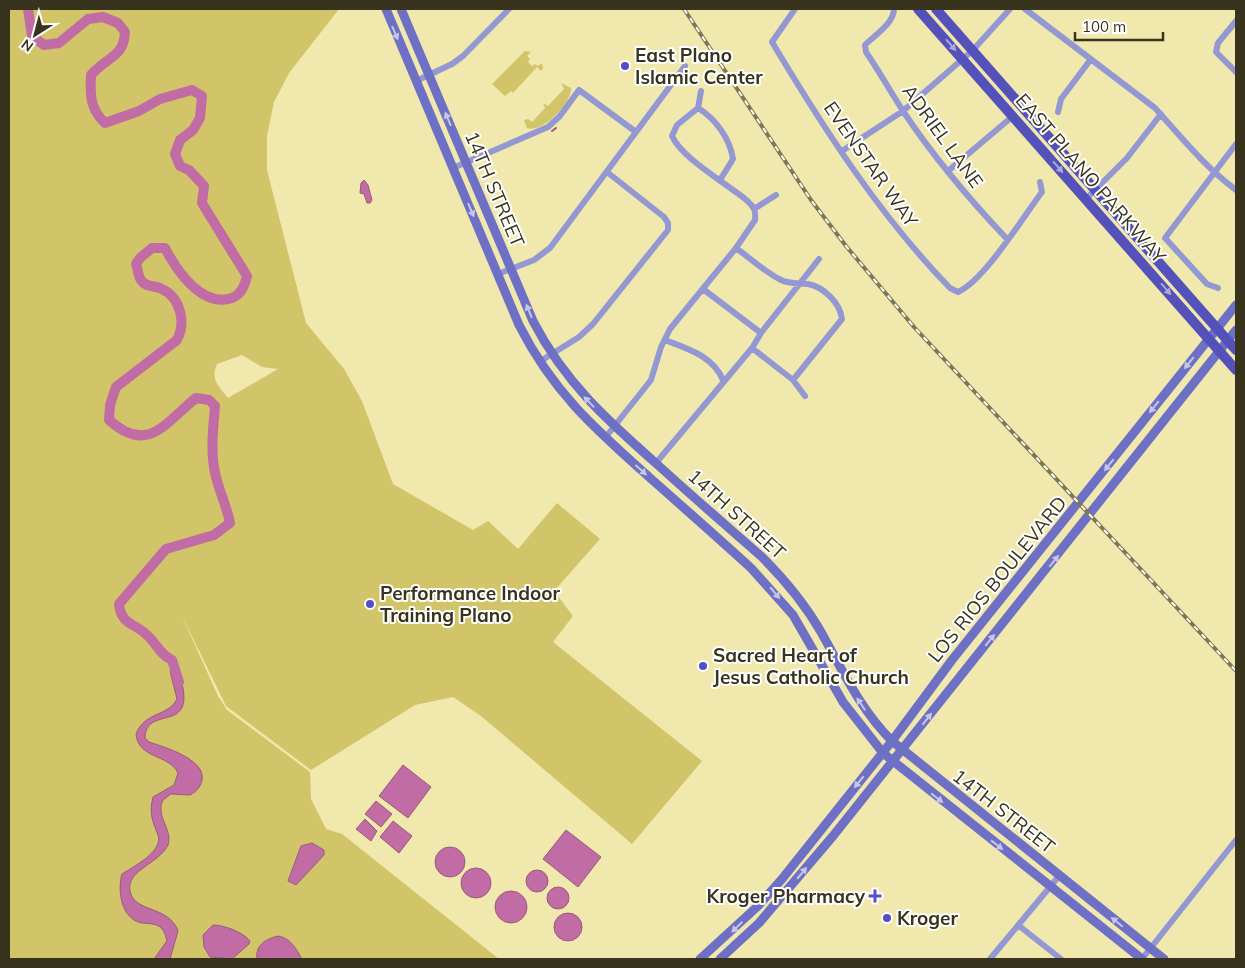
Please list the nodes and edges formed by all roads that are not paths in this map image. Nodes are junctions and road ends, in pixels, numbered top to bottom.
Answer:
1 (386, 9) edge
2 (404, 9) edge
3 (509, 9) edge
4 (795, 9) edge
5 (894, 9) edge
6 (918, 9) edge
7 (936, 9) edge
8 (1010, 9) edge
9 (1026, 9) edge
10 (1236, 21) edge
11 (973, 50) junction
12 (963, 59) junction
13 (1091, 59) junction
14 (685, 66) dead end
15 (1236, 72) edge
16 (429, 75) junction
17 (416, 80) junction
18 (702, 90) dead end
19 (698, 108) junction
20 (903, 111) junction
21 (1058, 112) dead end
22 (1161, 114) junction
23 (1013, 116) junction
24 (636, 132) junction
25 (1236, 144) edge
26 (842, 151) junction
27 (467, 164) junction
28 (453, 168) junction
29 (948, 171) junction
30 (607, 172) junction
31 (1213, 172) junction
32 (720, 180) junction
33 (1040, 182) dead end
34 (1095, 190) junction
35 (1236, 190) edge
36 (776, 195) dead end
37 (1086, 198) junction
38 (754, 208) junction
39 (1007, 239) junction
40 (736, 248) junction
41 (818, 260) dead end
42 (1159, 263) junction
43 (511, 269) junction
44 (1150, 271) junction
45 (498, 274) junction
46 (800, 283) junction
47 (1218, 288) dead end
48 (703, 289) junction
49 (1236, 305) edge
50 (1217, 328) junction
51 (1236, 330) edge
52 (760, 333) junction
53 (1209, 338) junction
54 (665, 340) junction
55 (1228, 340) junction
56 (752, 348) junction
57 (1236, 350) edge
58 (1219, 351) junction
59 (551, 354) junction
60 (539, 362) junction
61 (1236, 370) edge
62 (723, 380) junction
63 (792, 380) junction
64 (805, 396) dead end
65 (615, 426) junction
66 (1139, 426) junction
67 (1151, 437) junction
68 (605, 438) junction
69 (656, 464) junction
70 (707, 509) junction
71 (697, 520) junction
72 (762, 557) junction
73 (751, 568) junction
74 (1010, 589) junction
75 (1023, 599) junction
76 (826, 642) junction
77 (814, 648) junction
78 (959, 652) junction
79 (974, 660) junction
80 (892, 741) junction
81 (902, 751) junction
82 (883, 752) junction
83 (892, 762) junction
84 (988, 820) junction
85 (822, 828) junction
86 (980, 831) junction
87 (833, 836) junction
88 (1236, 840) edge
89 (1059, 876) junction
90 (782, 879) junction
91 (1049, 886) junction
92 (790, 888) junction
93 (1018, 925) junction
94 (1150, 948) junction
95 (700, 959) edge
96 (720, 959) edge
97 (990, 959) edge
98 (1061, 959) edge
99 (1142, 959) edge
100 (1164, 959) edge

1 -> 17 main road, 14TH STREET
2 - 16 main road, 14TH STREET
3 - 16 street
4 - 26 street, EVENSTAR WAY
5 - 20 street, ADRIEL LANE
6 -> 12 main road, EAST PLANO PARKWAY
7 - 11 main road, EAST PLANO PARKWAY
8 - 11 street
9 - 13 street
10 - 15 street
11 - 12 street
11 - 34 main road, EAST PLANO PARKWAY
12 - 20 street
12 - 23 main road, EAST PLANO PARKWAY
13 - 21 street
13 - 22 street
14 - 24 street
16 - 17 street
27 -> 16 main road, 14TH STREET
17 - 28 main road, 14TH STREET
18 - 19 street
19 - 32 street
19 - 32 street
20 - 26 street
20 - 29 street, ADRIEL LANE
22 - 31 street
22 - 34 street
23 - 29 street
23 -> 37 main road, EAST PLANO PARKWAY
24 - 27 street
24 - 30 street
25 - 31 street
26 - 39 street, EVENSTAR WAY
27 - 28 street
27 - 43 main road, 14TH STREET
28 -> 45 main road, 14TH STREET
29 - 39 street, ADRIEL LANE
30 - 43 street
30 - 59 street
31 - 35 street
31 - 47 street
32 - 38 street
33 - 39 street
34 - 37 street
34 - 42 main road, EAST PLANO PARKWAY
36 - 38 street
37 - 44 main road, EAST PLANO PARKWAY
38 - 40 street
40 - 46 street
40 - 48 street
41 - 46 street
42 - 44 main road
42 - 50 main road, EAST PLANO PARKWAY
43 - 45 street
59 -> 43 main road, 14TH STREET
44 -> 53 main road, EAST PLANO PARKWAY
45 - 60 main road, 14TH STREET
46 - 52 street
46 - 63 street
48 - 52 street
48 - 54 street
49 - 50 main road, LOS RIOS BOULEVARD
50 - 53 main road, LOS RIOS BOULEVARD
50 - 55 main road, EAST PLANO PARKWAY
51 - 55 main road, LOS RIOS BOULEVARD
52 - 56 street
53 - 58 main road, EAST PLANO PARKWAY
53 -> 66 main road, LOS RIOS BOULEVARD
54 - 62 street
54 - 65 street
55 - 57 main road, EAST PLANO PARKWAY
55 - 58 main road, LOS RIOS BOULEVARD
56 - 62 street
56 - 63 street
58 - 61 main road, EAST PLANO PARKWAY
58 - 67 main road, LOS RIOS BOULEVARD
59 - 60 street
65 -> 59 main road, 14TH STREET
60 - 68 main road, 14TH STREET
62 - 69 street
63 - 64 street
65 - 68 street
65 - 69 main road, 14TH STREET
66 - 67 main road
66 -> 74 main road, LOS RIOS BOULEVARD
75 -> 67 main road, LOS RIOS BOULEVARD
68 -> 71 main road, 14TH STREET
69 - 70 main road, 14TH STREET
70 - 71 main road
70 - 72 main road, 14TH STREET
71 - 73 main road, 14TH STREET
72 - 73 main road
72 - 76 main road, 14TH STREET
73 -> 77 main road, 14TH STREET
74 - 75 main road
74 - 78 main road, LOS RIOS BOULEVARD
79 -> 75 main road, LOS RIOS BOULEVARD
76 - 77 main road
80 -> 76 main road, 14TH STREET
77 - 82 main road, 14TH STREET
78 - 79 main road
78 - 80 main road, LOS RIOS BOULEVARD
81 -> 79 main road, LOS RIOS BOULEVARD
80 - 81 main road, 14TH STREET
80 - 82 main road, LOS RIOS BOULEVARD
81 - 83 main road, LOS RIOS BOULEVARD
81 - 84 main road, 14TH STREET
82 - 83 main road, 14TH STREET
82 -> 85 main road, LOS RIOS BOULEVARD
83 -> 86 main road, 14TH STREET
83 - 87 main road, LOS RIOS BOULEVARD
84 - 86 main road
84 - 89 main road, 14TH STREET
85 - 87 main road
85 - 90 main road, LOS RIOS BOULEVARD
86 -> 91 main road, 14TH STREET
92 -> 87 main road, LOS RIOS BOULEVARD
88 - 94 street
89 - 91 street
94 -> 89 main road, 14TH STREET
90 - 92 main road
90 -> 95 main road, LOS RIOS BOULEVARD
91 - 93 street
91 - 99 main road, 14TH STREET
92 - 96 main road, LOS RIOS BOULEVARD
93 - 97 street
93 - 98 street
94 - 99 street
94 - 100 main road, 14TH STREET

